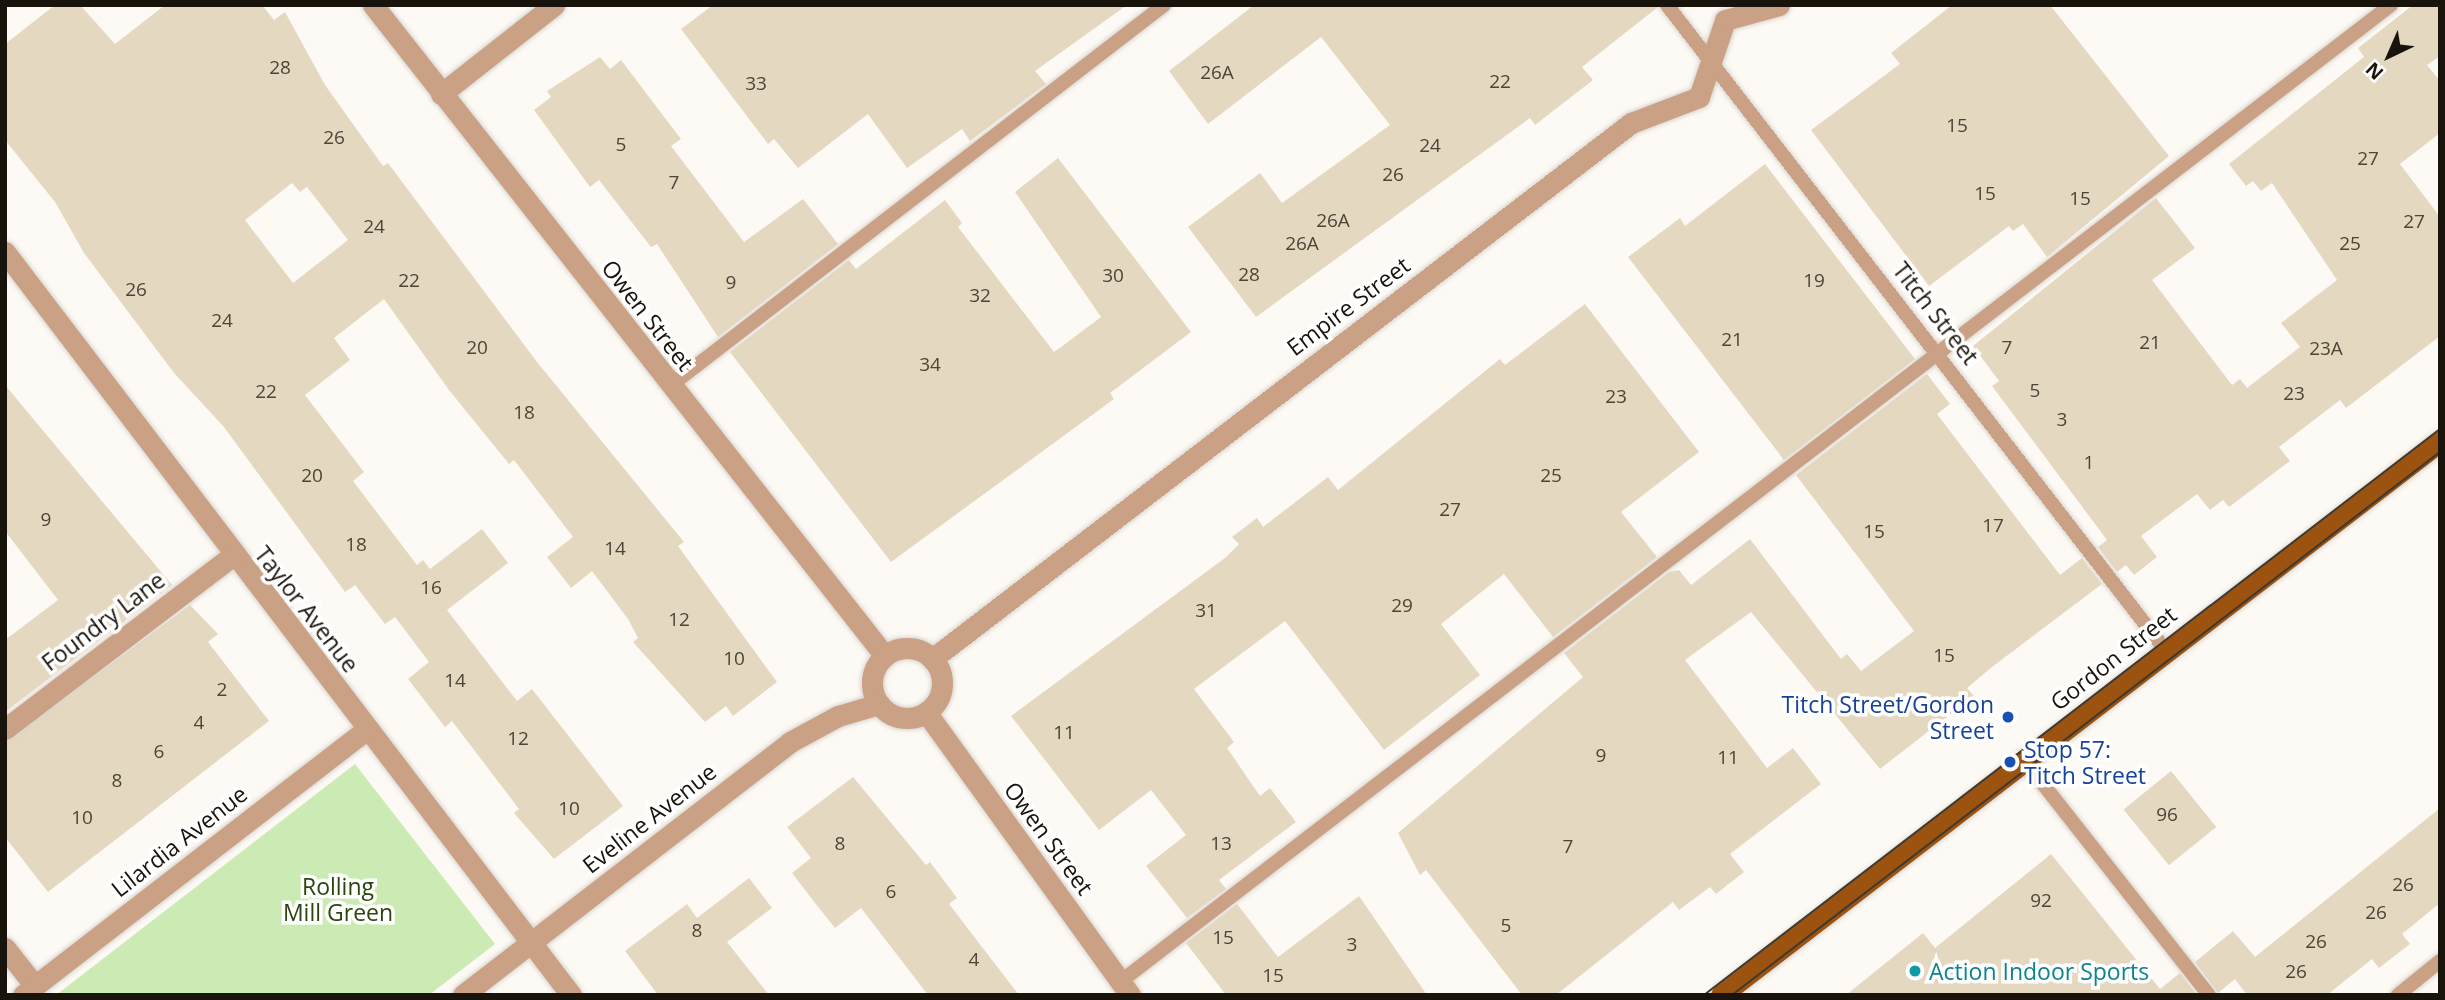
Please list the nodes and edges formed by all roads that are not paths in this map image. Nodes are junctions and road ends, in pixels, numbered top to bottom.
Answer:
1 (373, 5) edge
2 (554, 5) edge
3 (1164, 5) edge
4 (1667, 5) edge
5 (1779, 5) edge
6 (2391, 5) edge
7 (1709, 60) junction
8 (440, 94) junction
9 (5, 252) edge
10 (1936, 351) junction
11 (670, 386) junction
12 (2440, 441) edge
13 (233, 555) junction
14 (2166, 650) junction
15 (885, 656) junction
16 (932, 659) junction
17 (879, 704) junction
18 (926, 712) junction
19 (5, 729) edge
20 (367, 729) junction
21 (2024, 760) junction
22 (530, 942) junction
23 (5, 948) edge
24 (2440, 961) edge
25 (1125, 988) edge
26 (29, 990) edge
27 (463, 995) edge
28 (571, 995) edge
29 (1721, 995) edge
30 (2209, 995) edge
31 (2398, 995) edge

1 - 8 street, Owen Street
2 - 8 street
3 - 11 lane
4 - 7 lane, Titch Street
5 - 7 street, Empire Street
6 - 10 lane
7 - 10 lane, Titch Street
7 - 16 street, Empire Street
8 - 11 street, Owen Street
9 - 13 street, Taylor Avenue
10 - 14 lane, Titch Street
10 - 25 lane
11 - 15 street, Owen Street
12 - 14 main road, Gordon Street
13 - 19 street, Foundry Lane
13 - 20 street, Taylor Avenue
14 - 21 main road, Gordon Street
15 - 16 street
15 - 17 street
16 - 18 street
17 - 18 street
17 - 22 street, Eveline Avenue
18 - 25 street, Owen Street
20 - 22 street, Taylor Avenue
20 - 26 street, Lilardia Avenue
21 - 29 main road, Gordon Street
21 - 30 lane
22 - 27 street, Eveline Avenue
22 - 28 street, Taylor Avenue
23 - 26 street
24 - 31 lane

